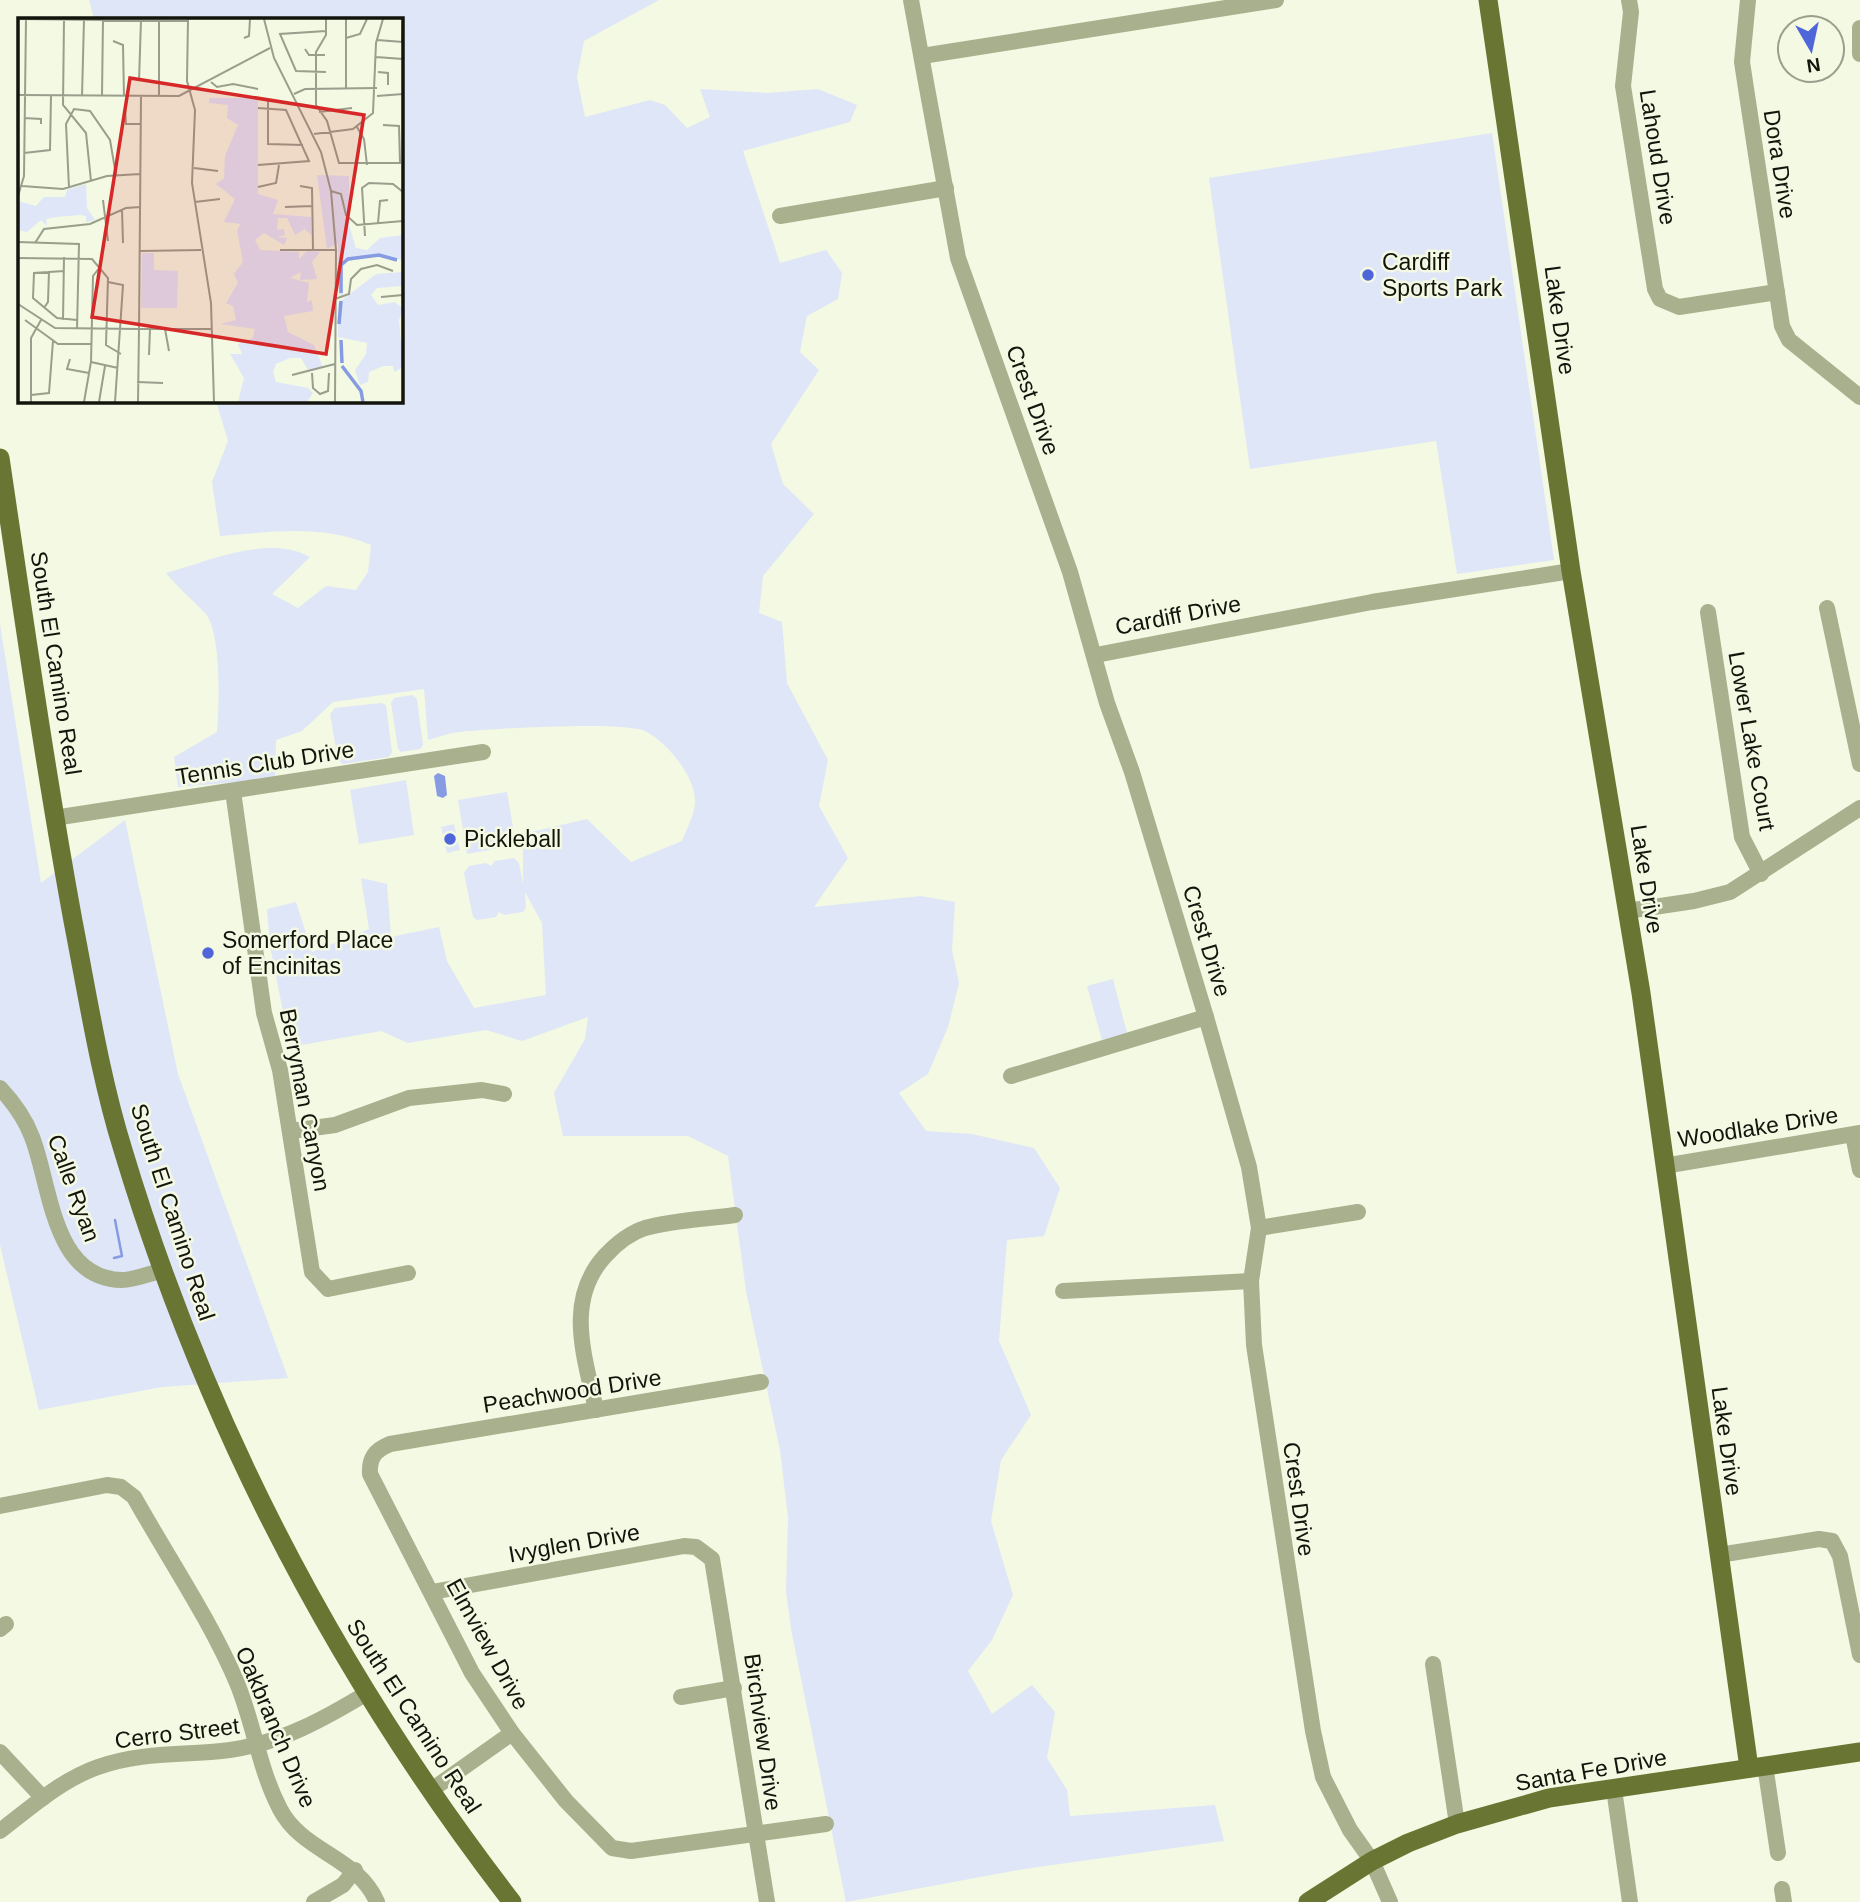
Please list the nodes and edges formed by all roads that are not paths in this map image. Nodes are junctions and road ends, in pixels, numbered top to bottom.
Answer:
1 (912, 0) edge
2 (1276, 0) edge
3 (1488, 0) edge
4 (1629, 0) edge
5 (1748, 0) edge
6 (1860, 28) edge
7 (1860, 54) edge
8 (922, 56) junction
9 (946, 188) junction
10 (780, 216) dead end
11 (1777, 292) junction
12 (1860, 396) edge
13 (0, 458) edge
14 (1570, 571) junction
15 (1827, 608) dead end
16 (1708, 612) dead end
17 (1096, 655) junction
18 (483, 752) dead end
19 (1860, 764) edge
20 (233, 791) junction
21 (1860, 808) edge
22 (54, 818) junction
23 (1761, 874) junction
24 (1627, 911) junction
25 (1206, 1017) junction
26 (1012, 1076) dead end
27 (0, 1088) edge
28 (503, 1094) dead end
29 (291, 1131) junction
30 (1856, 1134) edge
31 (1664, 1166) junction
32 (1860, 1170) edge
33 (1358, 1212) dead end
34 (735, 1215) dead end
35 (1259, 1227) junction
36 (164, 1270) junction
37 (408, 1273) dead end
38 (1251, 1280) junction
39 (1063, 1291) dead end
40 (761, 1382) dead end
41 (596, 1409) junction
42 (390, 1444) joint
43 (0, 1506) edge
44 (1719, 1555) junction
45 (715, 1568) joint
46 (432, 1592) junction
47 (1860, 1655) edge
48 (1433, 1664) dead end
49 (734, 1688) junction
50 (367, 1693) junction
51 (681, 1697) dead end
52 (512, 1733) junction
53 (255, 1746) junction
54 (0, 1752) edge
55 (1860, 1752) edge
56 (1757, 1766) junction
57 (1614, 1789) junction
58 (430, 1791) junction
59 (43, 1798) junction
60 (827, 1824) dead end
61 (1457, 1824) junction
62 (0, 1831) edge
63 (755, 1834) junction
64 (1778, 1853) dead end
65 (1372, 1861) junction
66 (355, 1870) junction
67 (314, 1902) edge
68 (377, 1902) edge
69 (512, 1902) edge
70 (767, 1902) edge
71 (1308, 1902) edge
72 (1390, 1902) edge
73 (1630, 1902) edge

1 - 8 street, Crest Drive
2 - 8 street
3 - 14 main road, Lake Drive
4 - 11 street, Lahoud Drive
5 - 11 street, Dora Drive
6 - 7 street
8 - 9 street, Crest Drive
9 - 10 street
9 - 17 street, Crest Drive
11 - 12 street, Dora Drive
13 - 22 main road, South El Camino Real
14 - 17 street, Cardiff Drive
14 - 24 main road, Lake Drive
15 - 19 street
16 - 23 street, Lower Lake Court
17 - 25 street, Crest Drive
18 - 20 street, Tennis Club Drive
20 - 22 street, Tennis Club Drive
20 - 29 street, Berryman Canyon
21 - 23 street
22 - 36 main road, South El Camino Real
23 - 24 street
24 - 31 main road, Lake Drive
25 - 26 street
25 - 35 street, Crest Drive
27 - 36 street, Calle Ryan
28 - 29 street
29 - 37 street, Berryman Canyon
30 - 31 street, Woodlake Drive
30 - 32 street
31 - 44 main road, Lake Drive
33 - 35 street
34 - 41 street
35 - 38 street, Crest Drive
36 - 50 main road, South El Camino Real
38 - 39 street
38 - 65 street, Crest Drive
40 - 41 street, Peachwood Drive
41 - 42 street, Peachwood Drive
42 - 46 street, Elmview Drive
43 - 53 street, Oakbranch Drive
44 - 47 street
44 - 56 main road, Lake Drive
45 - 46 street, Ivyglen Drive
45 - 49 street, Birchview Drive
46 - 52 street, Elmview Drive
48 - 61 street
49 - 51 street
49 - 63 street, Birchview Drive
50 - 53 street, Cerro Street
50 - 58 main road, South El Camino Real
52 - 58 street
52 - 63 street, Elmview Drive
53 - 59 street, Cerro Street
53 - 66 street, Oakbranch Drive
54 - 59 street
55 - 56 main road, Santa Fe Drive
56 - 57 main road, Santa Fe Drive
56 - 64 street
57 - 61 main road, Santa Fe Drive
57 - 73 street
58 - 69 main road, South El Camino Real
59 - 62 street, Cerro Street
60 - 63 street
61 - 65 main road, Santa Fe Drive
63 - 70 street, Birchview Drive
65 - 71 main road, Santa Fe Drive
65 - 72 street, Crest Drive
66 - 67 street
66 - 68 street, Oakbranch Drive

